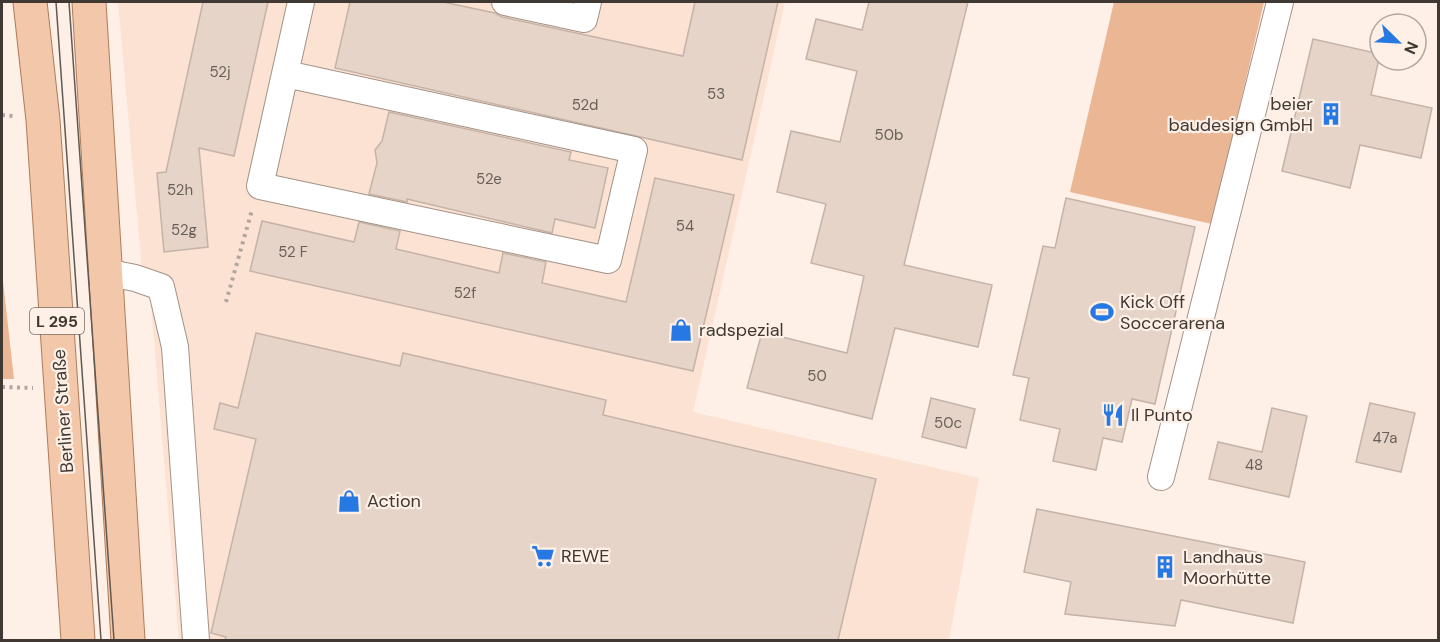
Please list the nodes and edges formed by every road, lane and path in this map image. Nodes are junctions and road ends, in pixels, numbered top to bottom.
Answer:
1 (30, 2) edge
2 (89, 2) edge
3 (301, 2) edge
4 (505, 2) edge
5 (588, 2) edge
6 (1280, 2) edge
7 (286, 74) junction
8 (2, 115) edge
9 (13, 117) dead end
10 (260, 186) junction
11 (105, 272) junction
12 (226, 302) dead end
13 (2, 387) edge
14 (33, 388) dead end
15 (1161, 477) dead end
16 (78, 640) edge
17 (128, 640) edge
18 (196, 640) edge

1 - 16 main road, Berliner Straße / L 295
2 - 11 main road, L 295
3 - 7 lane
4 - 5 lane
6 - 15 lane
7 - 10 lane
7 - 10 lane
8 - 9 path
10 - 12 path
11 - 17 main road, L 295
11 - 18 lane
13 - 14 path

